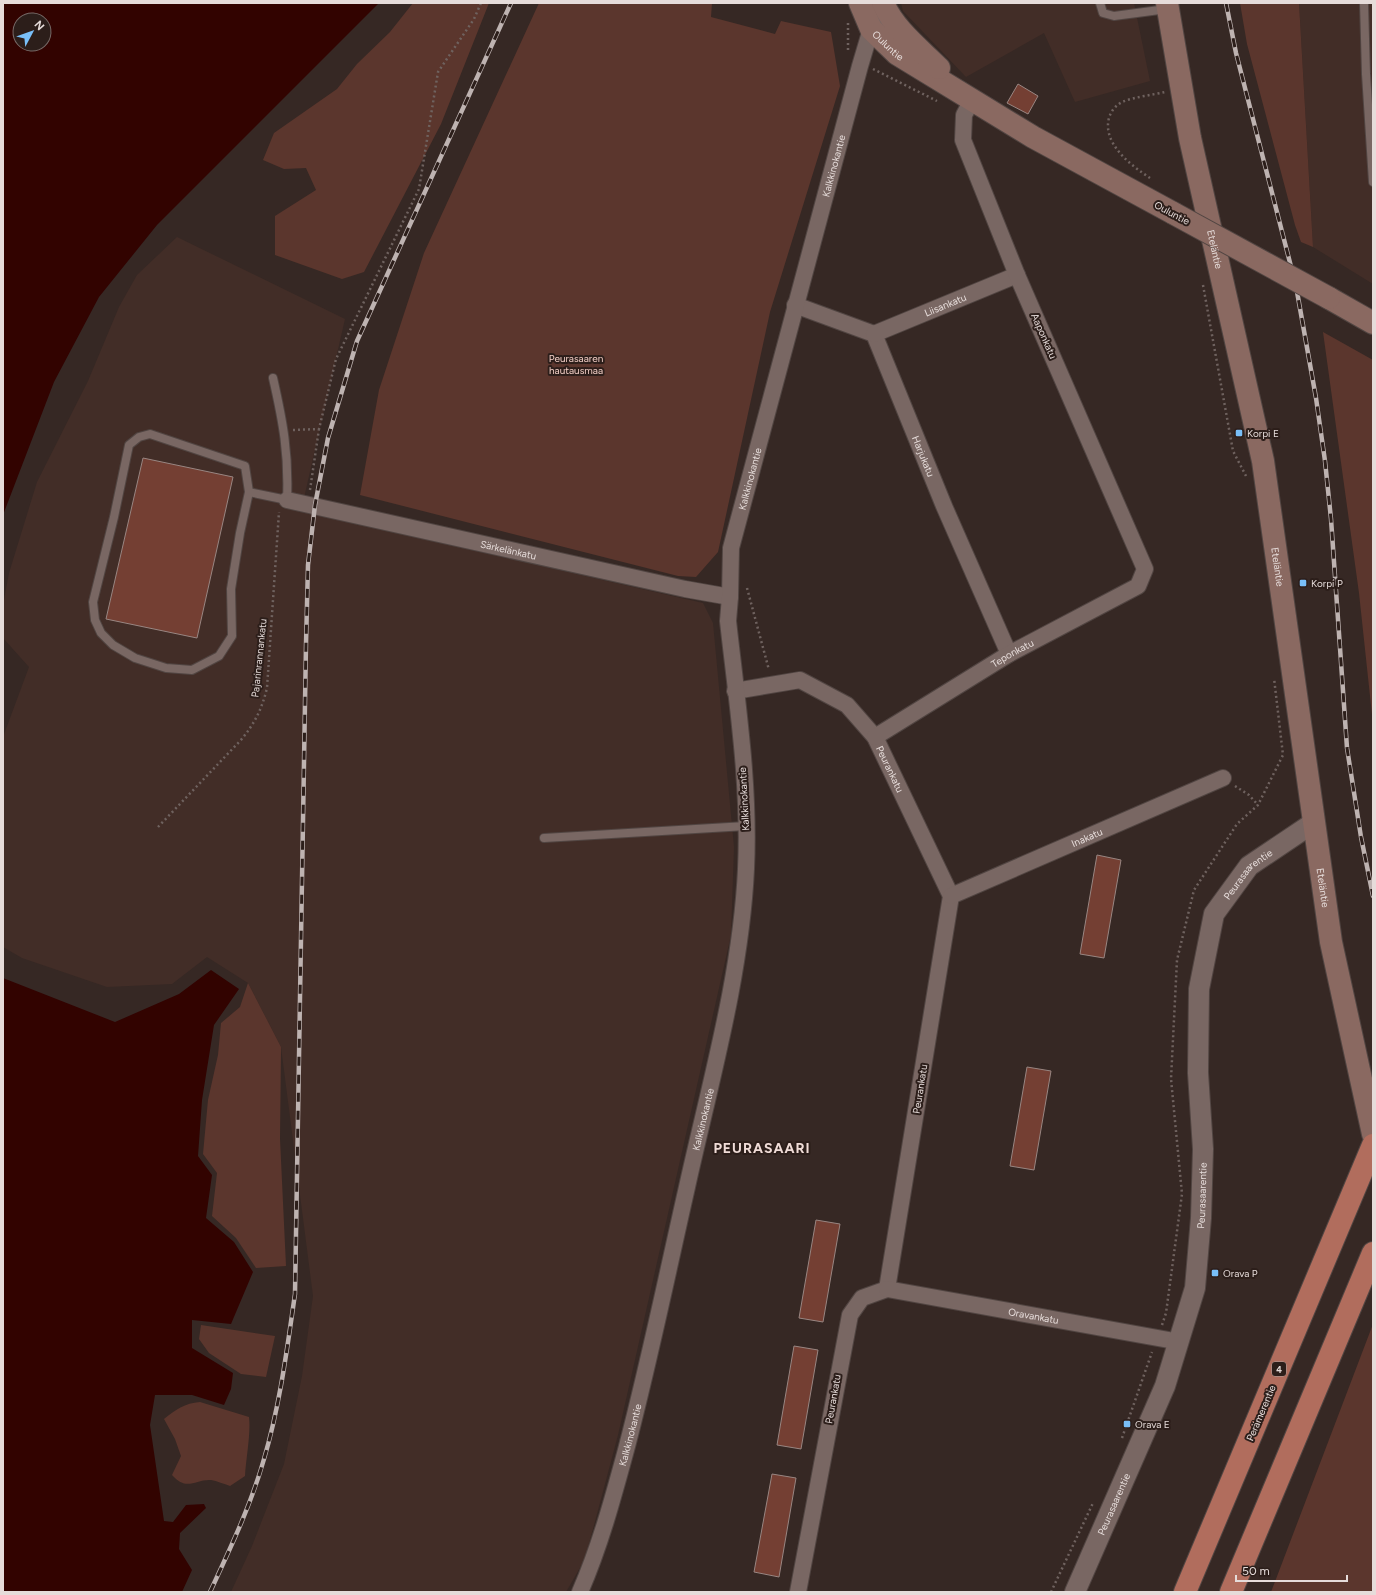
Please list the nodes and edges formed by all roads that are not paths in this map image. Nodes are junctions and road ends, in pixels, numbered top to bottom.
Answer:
1 (860, 3) edge
2 (1100, 3) edge
3 (1364, 3) edge
4 (1167, 6) edge
5 (886, 8) edge
6 (871, 29) junction
7 (972, 100) junction
8 (1373, 182) edge
9 (1017, 275) junction
10 (795, 305) junction
11 (1373, 323) edge
12 (874, 334) junction
13 (273, 378) dead end
14 (249, 492) junction
15 (284, 499) junction
16 (1145, 568) joint
17 (730, 597) junction
18 (1009, 654) junction
19 (736, 691) junction
20 (874, 737) junction
21 (1223, 778) road end
22 (1313, 823) junction
23 (746, 826) junction
24 (544, 838) dead end
25 (951, 896) junction
26 (1373, 1134) edge
27 (1373, 1145) edge
28 (1373, 1253) edge
29 (887, 1289) junction
30 (1180, 1342) junction
31 (580, 1592) edge
32 (798, 1592) edge
33 (1075, 1592) edge
34 (1185, 1592) edge
35 (1231, 1592) edge

1 - 6 main road, Ouluntie
2 - 4 lane
3 - 8 lane
4 - 22 main road, Eteläntie
5 - 6 street, Kalkkinokantie
5 - 7 main road, Ouluntie
6 - 7 main road, Ouluntie
6 - 10 street, Kalkkinokantie
7 - 9 street, Aaponkatu
7 - 11 main road, Ouluntie, bridge
9 - 12 street, Liisankatu
9 - 16 street, Aaponkatu
10 - 12 street
10 - 17 street, Kalkkinokantie
12 - 18 street, Harjukatu
13 - 15 lane
14 - 14 lane
14 - 15 lane
15 - 17 street, Särkelänkatu
16 - 18 street, Teponkatu
17 - 19 street, Kalkkinokantie
18 - 20 street, Teponkatu
19 - 20 street, Peurankatu
19 - 23 street, Kalkkinokantie
20 - 25 street, Peurankatu
21 - 25 street, Inakatu
22 - 26 main road, Eteläntie
22 - 30 street, Peurasaarentie
23 - 24 lane
23 - 31 street, Kalkkinokantie
25 - 29 street, Peurankatu
27 - 34 highway, Perämerentie / 4
28 - 35 highway
29 - 30 street, Oravankatu
29 - 32 street, Peurankatu
30 - 33 street, Peurasaarentie

